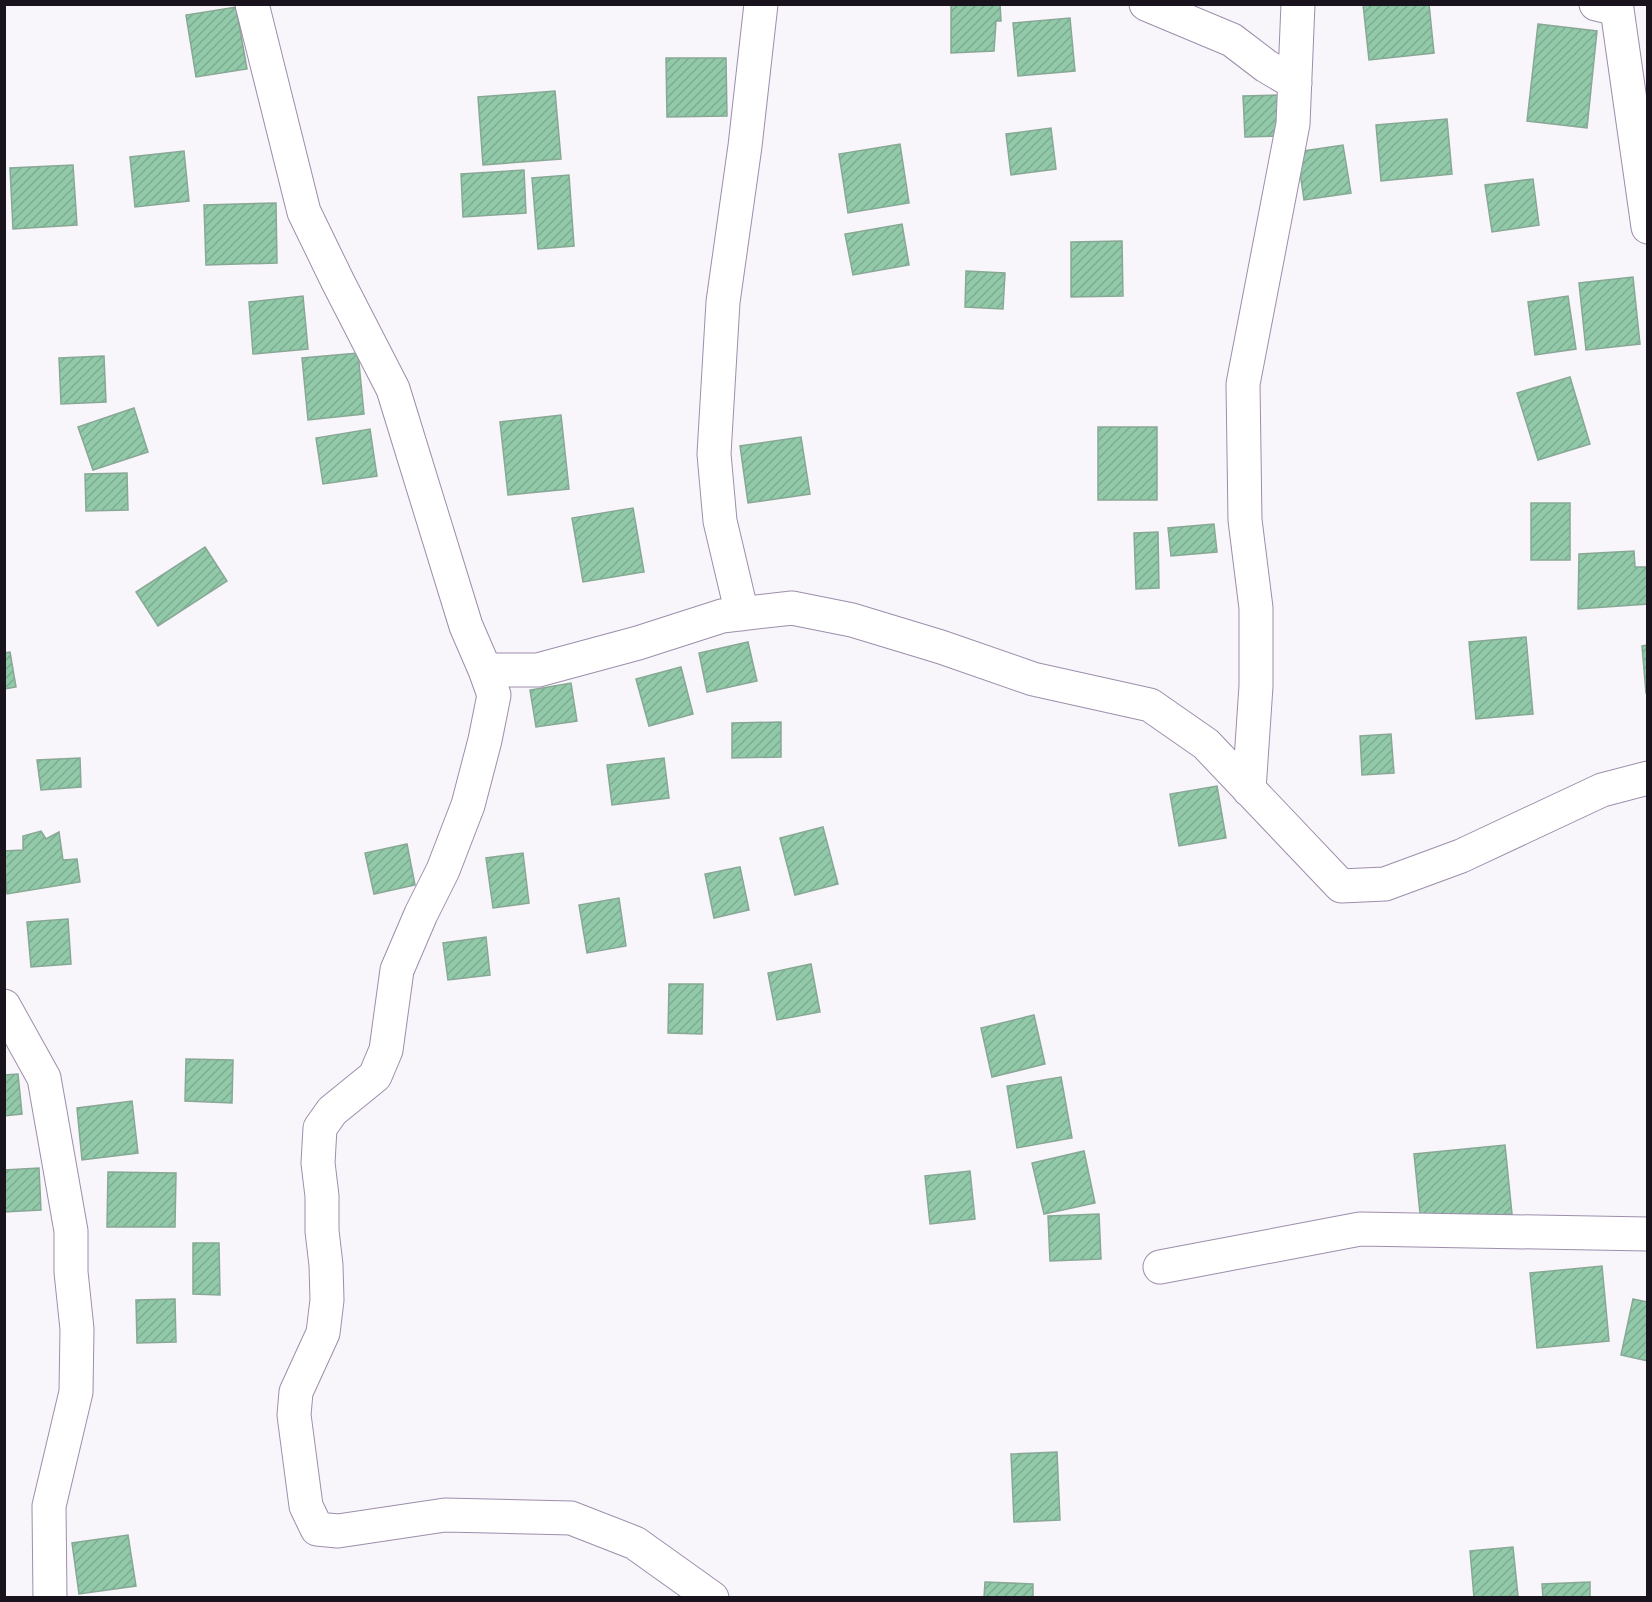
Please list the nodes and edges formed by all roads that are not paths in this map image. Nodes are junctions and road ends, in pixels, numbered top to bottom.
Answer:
1 (252, 4) edge
2 (761, 4) edge
3 (1146, 4) edge
4 (1298, 4) edge
5 (1610, 6) edge
6 (1295, 82) junction
7 (1647, 226) edge
8 (742, 614) junction
9 (485, 670) junction
10 (1647, 778) edge
11 (1249, 790) junction
12 (4, 1006) edge
13 (1647, 1234) edge
14 (1160, 1267) dead end
15 (50, 1598) edge
16 (712, 1598) edge

1 - 9 street
2 - 8 street
3 - 6 street
4 - 6 street
5 - 7 street
6 - 11 street
8 - 9 street
8 - 11 street
9 - 16 street
10 - 11 street
12 - 15 street
13 - 14 street

